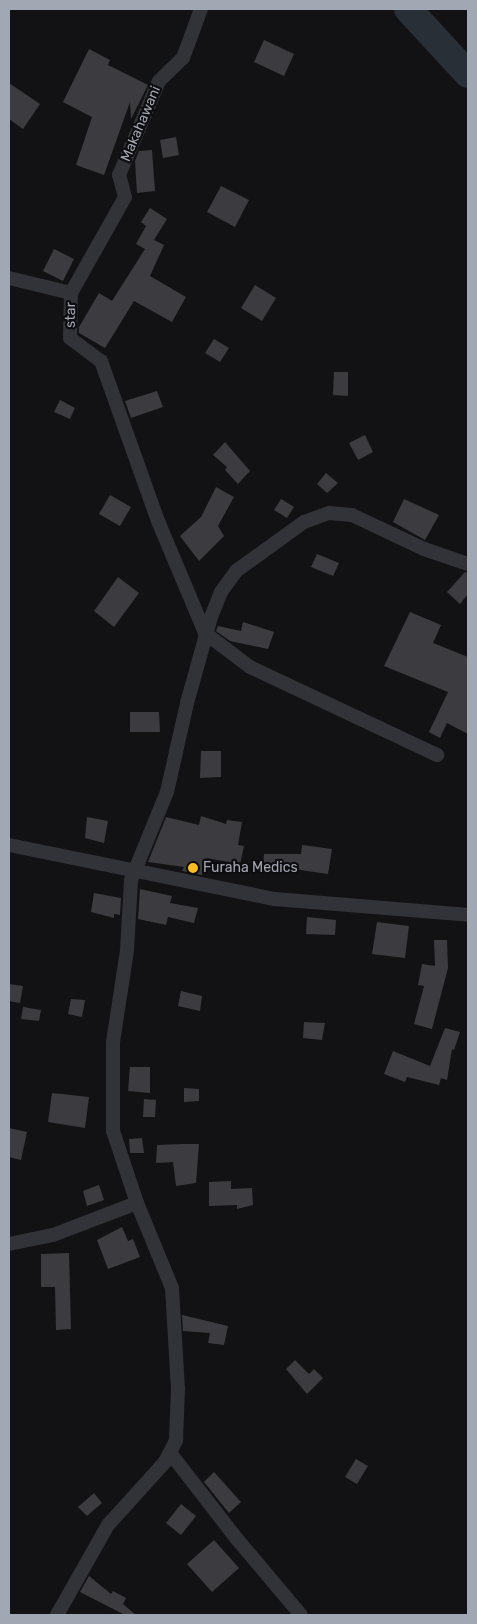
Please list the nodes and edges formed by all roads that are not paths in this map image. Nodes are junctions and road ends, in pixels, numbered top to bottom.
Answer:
1 (201, 9) edge
2 (9, 278) edge
3 (71, 293) junction
4 (468, 564) edge
5 (205, 633) junction
6 (436, 755) dead end
7 (9, 846) edge
8 (134, 870) junction
9 (468, 916) edge
10 (137, 1203) junction
11 (9, 1244) edge
12 (171, 1454) junction
13 (57, 1615) edge
14 (301, 1615) edge

1 - 3 street, Makahawani
2 - 3 street
3 - 5 street, star
4 - 5 street
5 - 6 street
5 - 8 street
7 - 8 street
8 - 9 street
8 - 10 street
10 - 11 street
10 - 12 street
12 - 13 street
12 - 14 street

